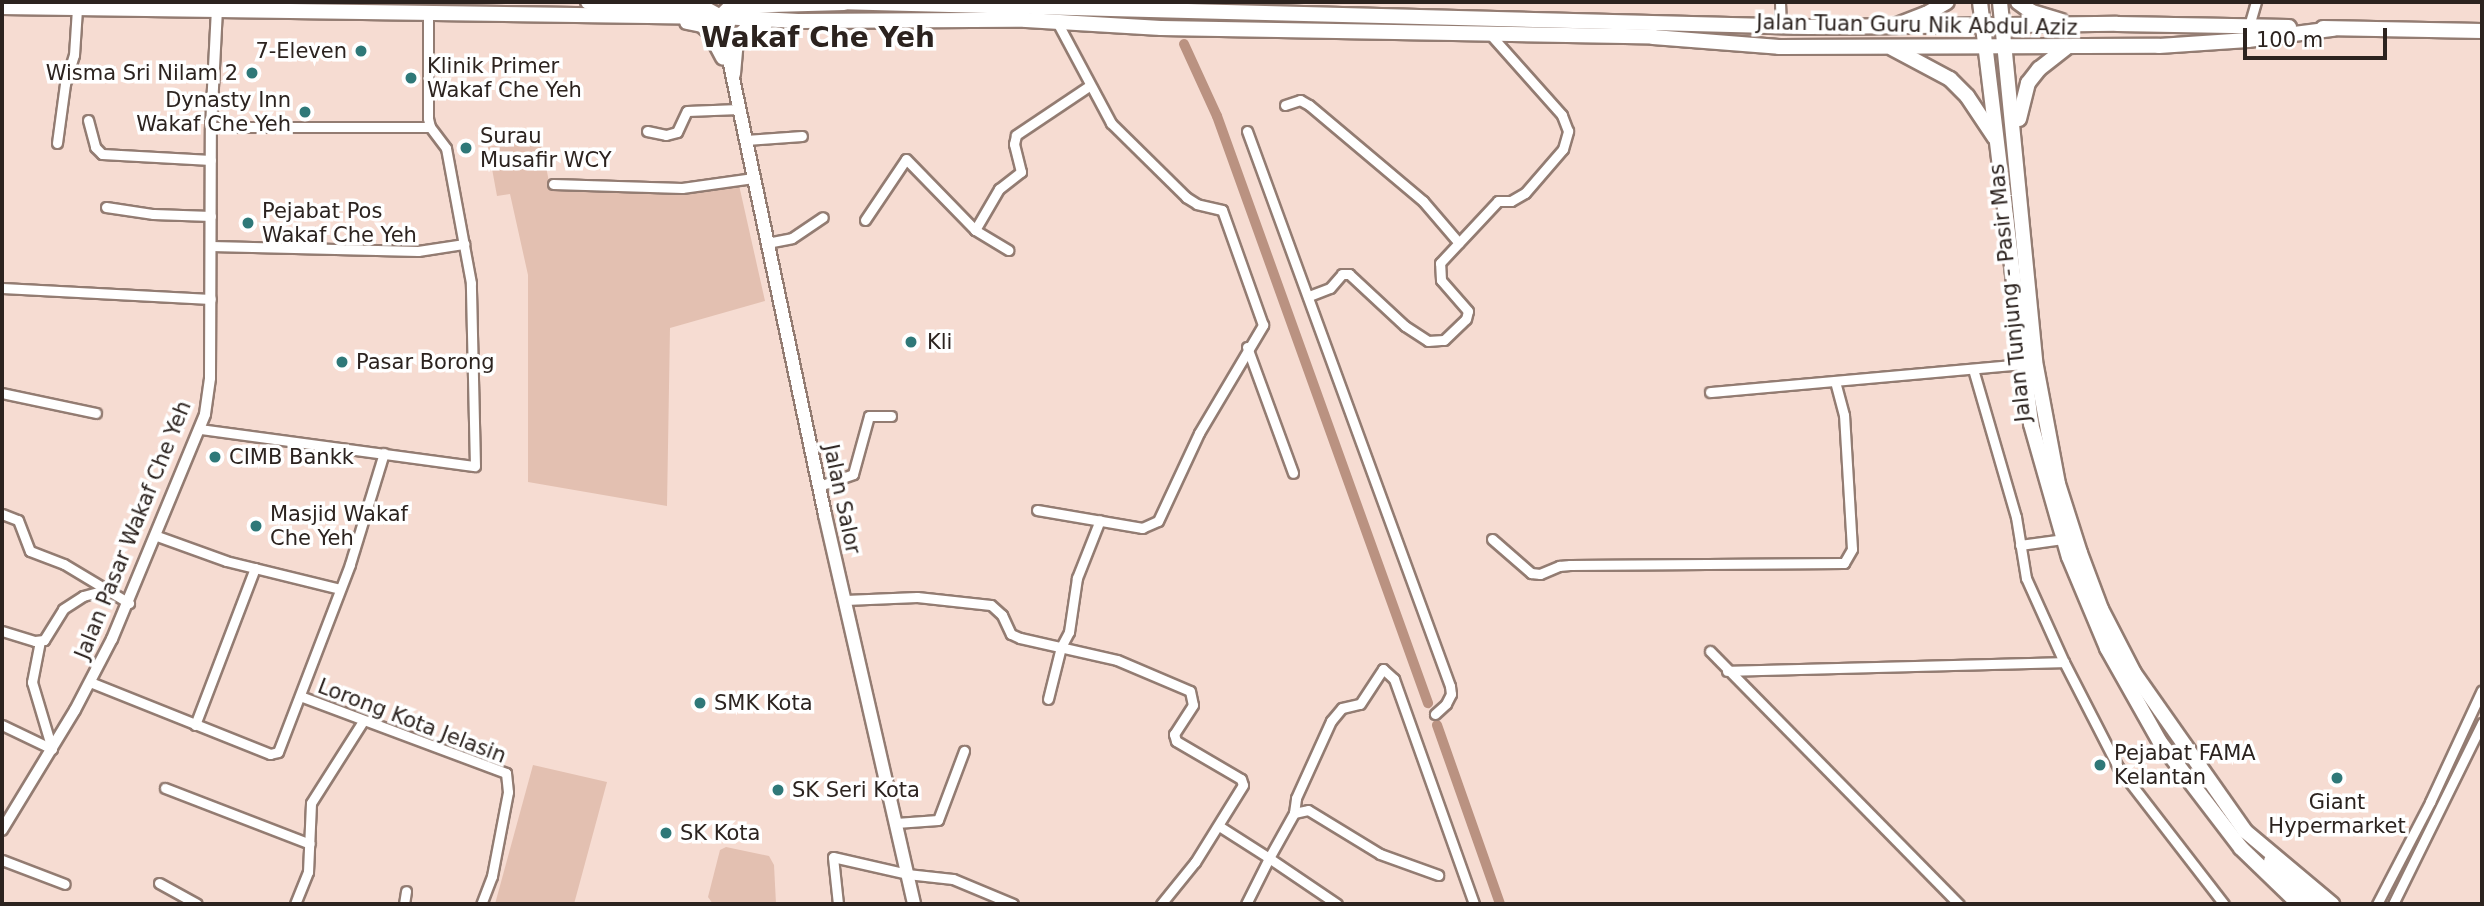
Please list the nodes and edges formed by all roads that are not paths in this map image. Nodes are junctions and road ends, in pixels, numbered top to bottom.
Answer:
1 (588, 2) edge
2 (835, 2) edge
3 (1780, 2) edge
4 (1947, 2) edge
5 (1980, 2) edge
6 (2000, 2) edge
7 (2018, 2) edge
8 (2256, 2) edge
9 (849, 3) edge
10 (1249, 7) edge
11 (2, 8) edge
12 (77, 8) junction
13 (217, 10) junction
14 (428, 13) junction
15 (630, 15) junction
16 (720, 17) junction
17 (798, 21) junction
18 (1057, 22) junction
19 (1781, 25) junction
20 (2068, 25) junction
21 (1983, 26) junction
22 (2002, 26) junction
23 (2249, 26) junction
24 (1893, 28) junction
25 (2333, 29) junction
26 (2482, 31) edge
27 (1489, 33) junction
28 (1891, 47) junction
29 (1985, 47) junction
30 (2004, 47) junction
31 (2066, 48) junction
32 (723, 57) junction
33 (733, 74) junction
34 (1090, 86) junction
35 (739, 105) junction
36 (1284, 105) dead end
37 (88, 120) dead end
38 (211, 127) junction
39 (430, 127) junction
40 (647, 131) dead end
41 (1248, 131) dead end
42 (802, 136) dead end
43 (2015, 136) junction
44 (1996, 139) junction
45 (746, 140) junction
46 (57, 143) dead end
47 (211, 160) junction
48 (753, 178) junction
49 (553, 184) dead end
50 (106, 207) dead end
51 (211, 216) junction
52 (823, 217) dead end
53 (865, 220) dead end
54 (975, 230) junction
55 (767, 243) junction
56 (1459, 243) junction
57 (464, 244) junction
58 (211, 246) junction
59 (1008, 250) dead end
60 (2, 288) edge
61 (1309, 296) junction
62 (211, 299) junction
63 (1247, 347) junction
64 (2022, 364) junction
65 (1973, 369) junction
66 (1835, 381) junction
67 (1710, 392) dead end
68 (2, 393) edge
69 (96, 413) dead end
70 (891, 416) dead end
71 (200, 429) junction
72 (384, 453) junction
73 (1293, 473) dead end
74 (819, 486) junction
75 (1037, 510) dead end
76 (2, 514) edge
77 (1100, 520) junction
78 (157, 536) junction
79 (1492, 539) dead end
80 (2063, 539) junction
81 (2020, 545) junction
82 (255, 568) junction
83 (340, 589) junction
84 (106, 590) junction
85 (845, 600) junction
86 (129, 603) junction
87 (2, 631) edge
88 (40, 641) junction
89 (1061, 647) junction
90 (1710, 652) dead end
91 (2064, 662) junction
92 (1727, 671) junction
93 (90, 682) junction
94 (2482, 690) edge
95 (300, 696) junction
96 (1048, 699) dead end
97 (1435, 714) dead end
98 (363, 721) junction
99 (2482, 723) edge
100 (195, 725) junction
101 (2, 726) edge
102 (52, 749) junction
103 (964, 751) dead end
104 (164, 788) dead end
105 (1294, 813) junction
106 (896, 823) junction
107 (1219, 826) junction
108 (2, 830) edge
109 (2245, 831) junction
110 (310, 845) junction
111 (1269, 858) junction
112 (2, 860) edge
113 (907, 874) junction
114 (1438, 875) dead end
115 (159, 883) dead end
116 (65, 884) dead end
117 (405, 891) dead end
118 (197, 904) edge
119 (295, 904) edge
120 (404, 904) edge
121 (481, 904) edge
122 (838, 904) edge
123 (914, 904) edge
124 (1013, 904) edge
125 (1161, 904) edge
126 (1246, 904) edge
127 (1337, 904) edge
128 (1474, 904) edge
129 (1959, 904) edge
130 (2224, 904) edge
131 (2299, 904) edge
132 (2313, 904) edge
133 (2332, 904) edge
134 (2377, 904) edge
135 (2393, 904) edge

1 - 16 main road
2 - 9 main road, Jalan Tuan Guru Nik Abdul Aziz
3 - 19 street
4 - 24 main road
5 - 21 main road, Jalan Tunjung - Pasir Mas
6 - 22 main road, Jalan Tunjung - Pasir Mas
7 - 20 main road
8 - 23 street
9 - 10 main road, Jalan Tuan Guru Nik Abdul Aziz
9 - 16 main road
10 - 19 main road, Jalan Tuan Guru Nik Abdul Aziz
11 - 12 main road, Jalan Tuan Guru Nik Abdul Aziz
12 - 13 main road, Jalan Tuan Guru Nik Abdul Aziz
12 - 46 street
13 - 14 main road, Jalan Tuan Guru Nik Abdul Aziz
13 - 38 street, Jalan Pasar Wakaf Che Yeh
14 - 15 main road, Jalan Tuan Guru Nik Abdul Aziz
14 - 39 street
15 - 16 main road, Jalan Tuan Guru Nik Abdul Aziz
15 - 32 main road
16 - 17 main road, Jalan Tuan Guru Nik Abdul Aziz
16 - 32 main road, Jalan Salor
16 - 33 main road, Jalan Salor
17 - 18 main road, Jalan Tuan Guru Nik Abdul Aziz
17 - 33 main road
18 - 27 main road, Jalan Tuan Guru Nik Abdul Aziz
18 - 34 street
19 - 24 main road, Jalan Tuan Guru Nik Abdul Aziz
20 - 22 main road, Jalan Tuan Guru Nik Abdul Aziz
20 - 23 main road, Jalan Tuan Guru Nik Abdul Aziz
21 - 22 main road, Jalan Tuan Guru Nik Abdul Aziz
21 - 24 main road, Jalan Tuan Guru Nik Abdul Aziz
21 - 29 main road, Jalan Tunjung - Pasir Mas
22 - 30 main road, Jalan Tunjung - Pasir Mas
23 - 25 main road, Jalan Tuan Guru Nik Abdul Aziz
25 - 26 main road
25 - 31 main road, Jalan Tuan Guru Nik Abdul Aziz
27 - 28 main road, Jalan Tuan Guru Nik Abdul Aziz
27 - 56 street
28 - 29 main road, Jalan Tuan Guru Nik Abdul Aziz
28 - 44 main road
29 - 30 main road, Jalan Tuan Guru Nik Abdul Aziz
29 - 44 main road, Jalan Tunjung - Pasir Mas
30 - 31 main road, Jalan Tuan Guru Nik Abdul Aziz
30 - 43 main road, Jalan Tunjung - Pasir Mas
31 - 43 main road
32 - 35 main road, Jalan Salor
33 - 35 main road, Jalan Salor
34 - 54 street
34 - 63 street
35 - 40 street
35 - 45 main road, Jalan Salor
36 - 56 street
37 - 47 street
38 - 39 street
38 - 47 street, Jalan Pasar Wakaf Che Yeh
39 - 57 street
41 - 61 street
42 - 45 street
43 - 109 main road, Jalan Tunjung - Pasir Mas
44 - 64 main road, Jalan Tunjung - Pasir Mas
45 - 48 main road, Jalan Salor
47 - 51 street, Jalan Pasar Wakaf Che Yeh
48 - 49 street
48 - 55 main road, Jalan Salor
50 - 51 street
51 - 58 street, Jalan Pasar Wakaf Che Yeh
52 - 55 street
53 - 54 street
54 - 59 street
55 - 74 main road, Jalan Salor
56 - 61 street
57 - 58 street
57 - 72 street
58 - 62 street, Jalan Pasar Wakaf Che Yeh
60 - 62 street
61 - 97 street
62 - 71 street, Jalan Pasar Wakaf Che Yeh
63 - 73 street
63 - 77 street
64 - 65 street
64 - 80 main road, Jalan Tunjung - Pasir Mas
65 - 66 street
65 - 81 street
66 - 67 street
66 - 79 street
68 - 69 street
70 - 74 street
71 - 72 street
71 - 78 street, Jalan Pasar Wakaf Che Yeh
72 - 83 street
74 - 85 main road, Jalan Salor
75 - 77 street
76 - 84 street
77 - 89 street
78 - 82 street
78 - 86 street, Jalan Pasar Wakaf Che Yeh
80 - 81 street
80 - 131 main road, Jalan Tunjung - Pasir Mas
81 - 91 street
82 - 83 street
82 - 100 street
83 - 95 street
84 - 86 street
84 - 88 street
85 - 89 street
85 - 106 main road, Jalan Salor
86 - 93 street, Jalan Pasar Wakaf Che Yeh
87 - 88 street
88 - 102 street
89 - 96 street
89 - 107 street
90 - 92 street
91 - 92 street
91 - 130 street
92 - 129 street
93 - 100 street
93 - 102 street, Jalan Pasar Wakaf Che Yeh
94 - 134 street
95 - 98 street, Lorong Kota Jelasin
95 - 100 street
98 - 110 street
98 - 121 street, Lorong Kota Jelasin
99 - 135 street
101 - 102 street
102 - 108 street, Jalan Pasar Wakaf Che Yeh
103 - 106 street
104 - 110 street
105 - 111 street
105 - 114 street
105 - 128 street
106 - 113 main road, Jalan Salor
107 - 111 street
107 - 125 street
109 - 132 main road
109 - 133 main road, Jalan Tunjung - Pasir Mas
110 - 119 street
111 - 126 street
111 - 127 street
112 - 116 street
113 - 122 street
113 - 123 main road, Jalan Salor
113 - 124 street
115 - 118 street
117 - 120 street

